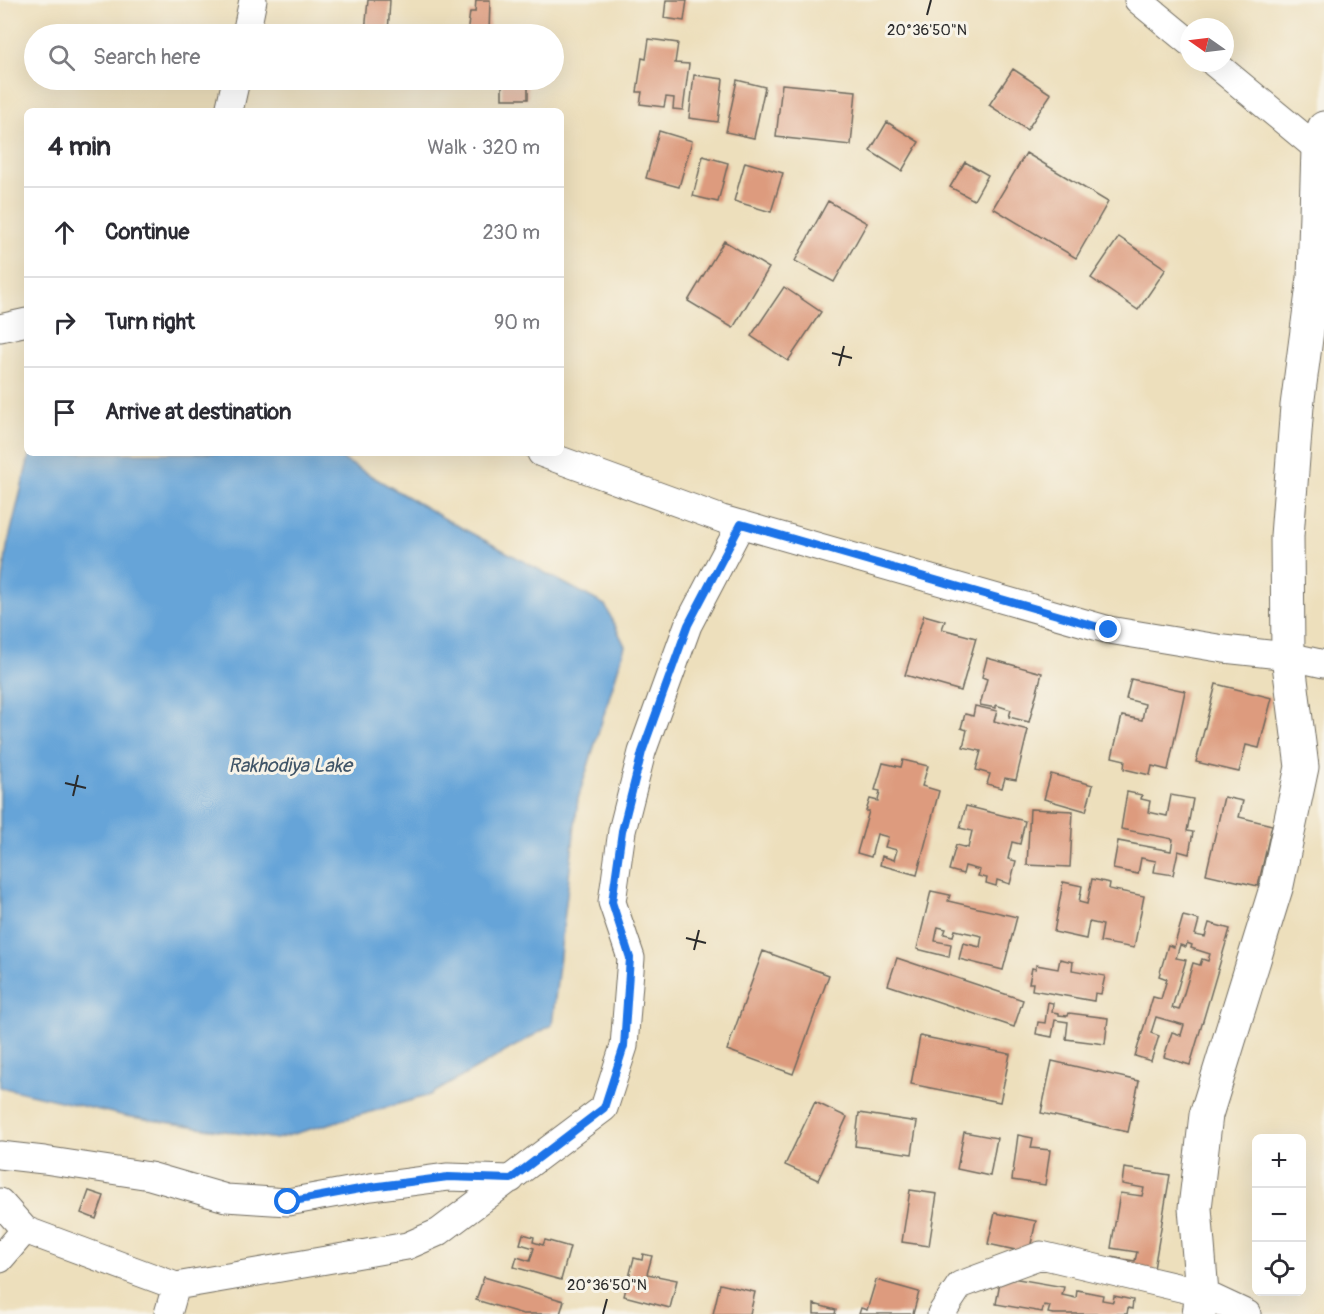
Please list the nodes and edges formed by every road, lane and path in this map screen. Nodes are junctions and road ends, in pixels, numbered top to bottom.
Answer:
1 (253, 0) edge
2 (1138, 0) edge
3 (248, 24) edge
4 (1180, 35) edge
5 (1227, 72) edge
6 (234, 90) edge
7 (230, 108) edge
8 (1321, 138) edge
9 (1319, 280) edge
10 (24, 323) edge
11 (0, 328) edge
12 (549, 456) edge
13 (741, 524) junction
14 (1288, 656) junction
15 (1324, 663) edge
16 (0, 1155) edge
17 (511, 1179) junction
18 (0, 1202) edge
19 (26, 1230) junction
20 (0, 1259) edge
21 (176, 1286) junction
22 (1200, 1304) edge
23 (168, 1314) edge
24 (941, 1314) edge
25 (1247, 1314) edge

1 - 3 street
2 - 4 street
5 - 8 street
6 - 7 street
8 - 9 street
9 - 14 street
10 - 11 street
12 - 13 street
13 - 14 street
13 - 17 street
14 - 15 street
14 - 22 street
16 - 17 street
17 - 21 street
18 - 19 street
19 - 20 street
19 - 21 street
21 - 23 street
22 - 24 street
22 - 25 street

